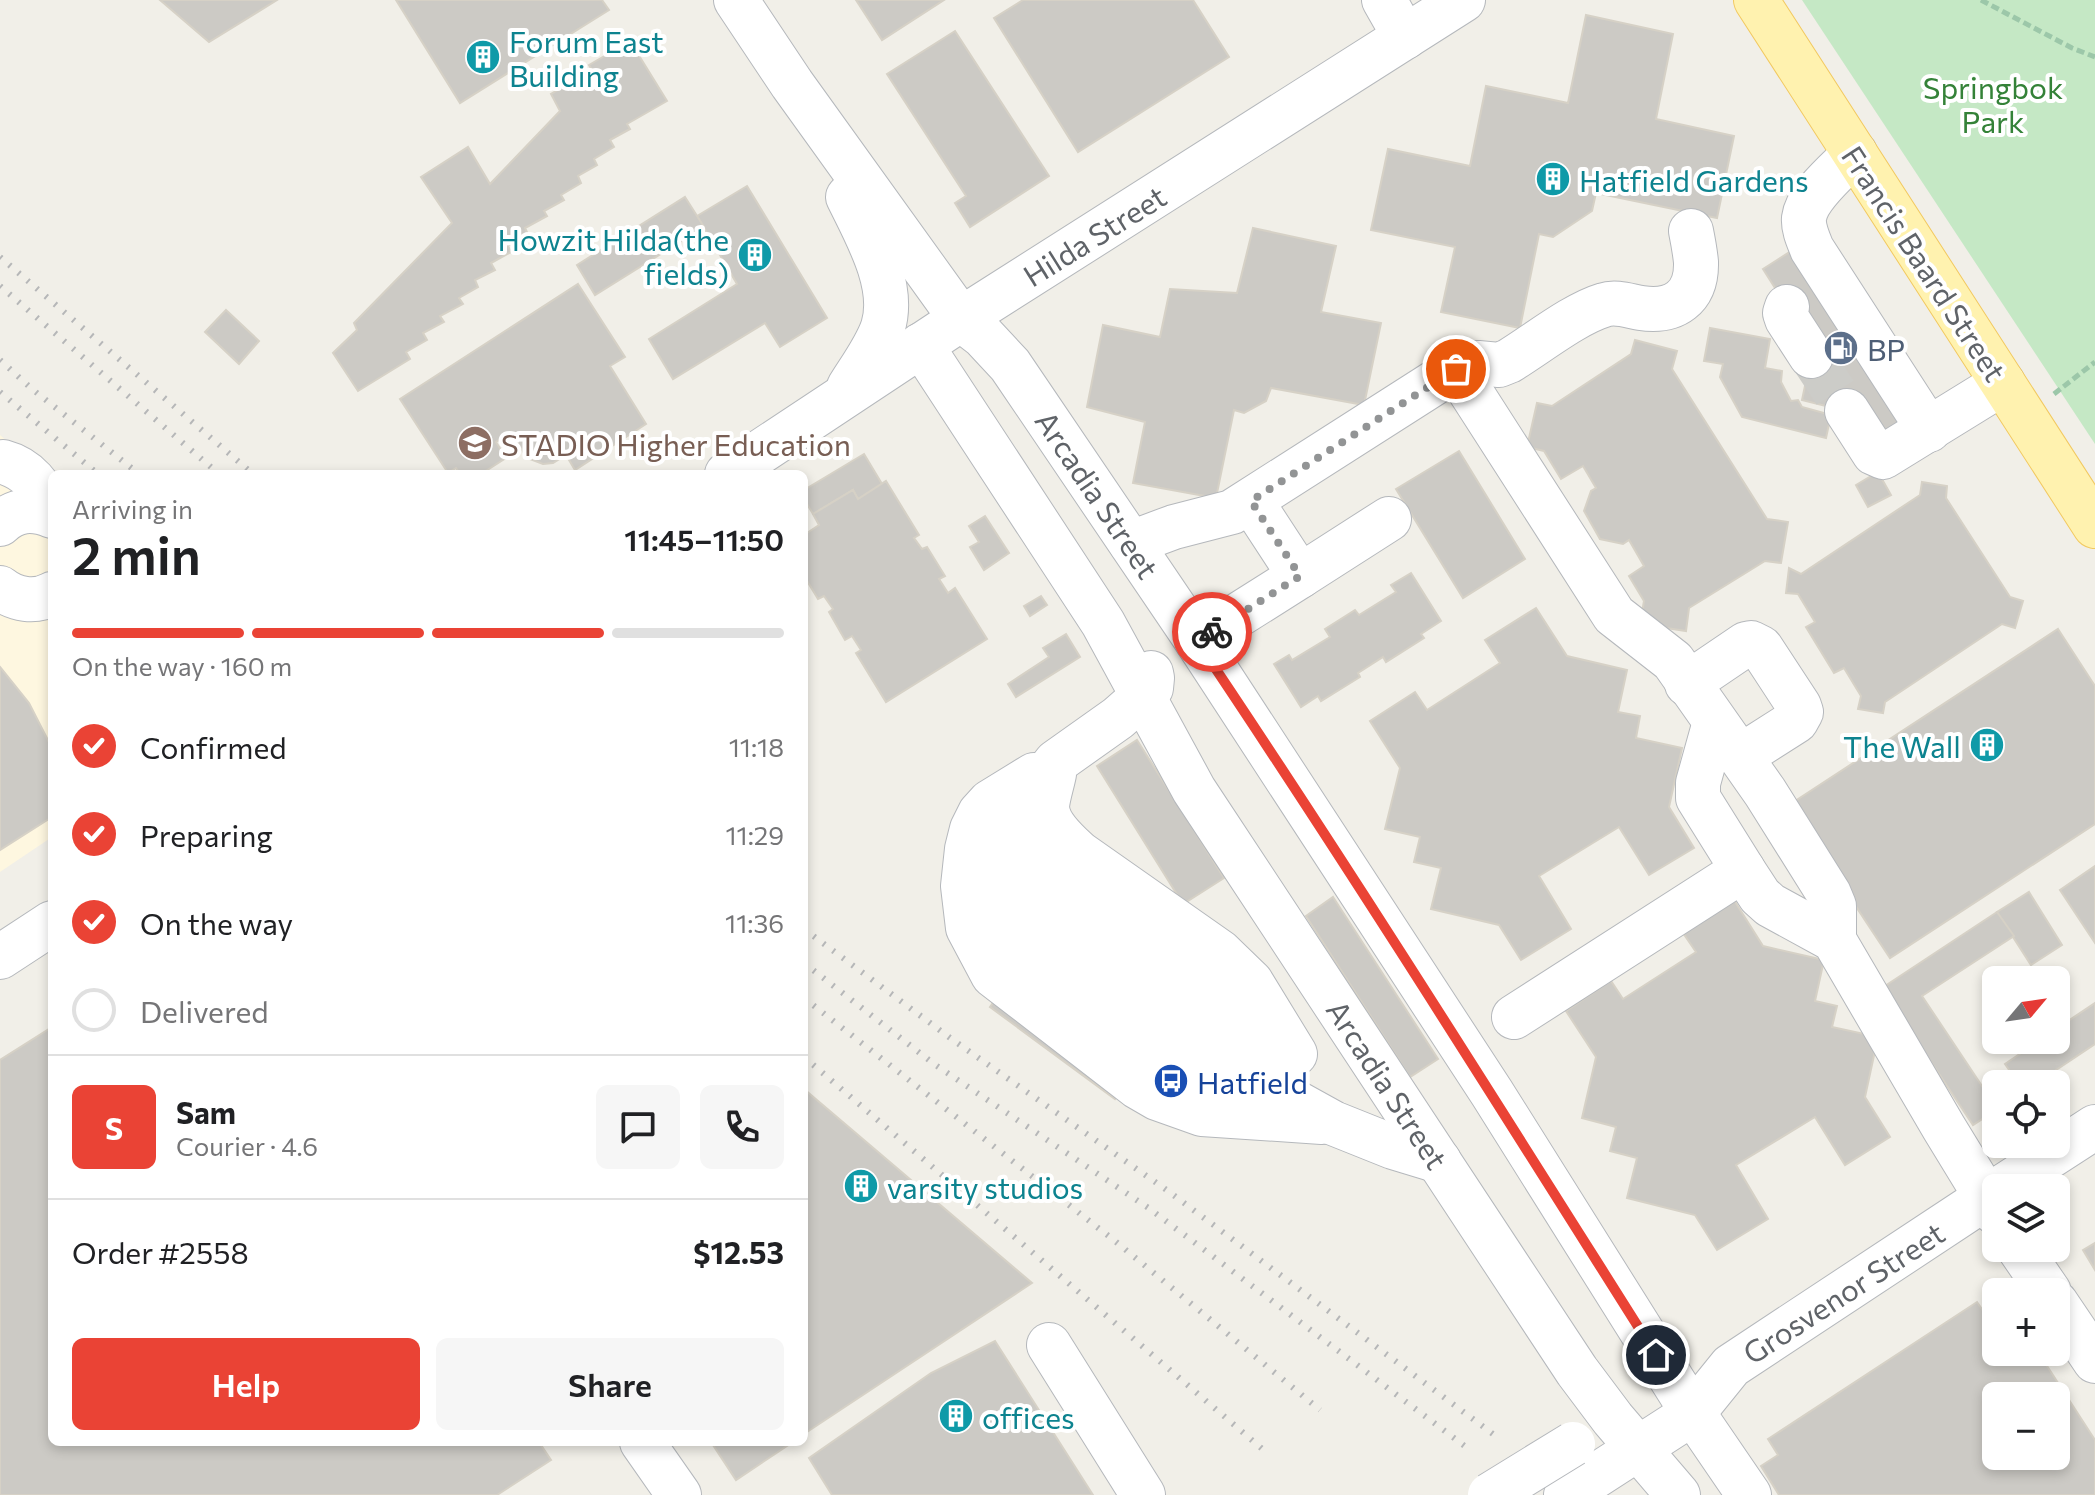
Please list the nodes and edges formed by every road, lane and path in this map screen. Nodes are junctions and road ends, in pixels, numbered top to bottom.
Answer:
1 (736, 0) edge
2 (1384, 0) edge
3 (1463, 0) edge
4 (1756, 0) edge
5 (1981, 0) edge
6 (1405, 37) junction
7 (2095, 57) edge
8 (792, 84) junction
9 (1855, 153) junction
10 (1691, 231) dead end
11 (1787, 307) dead end
12 (940, 333) junction
13 (1811, 356) tunnel mouth
14 (2095, 362) edge
15 (1456, 369) junction
16 (844, 396) junction
17 (2014, 400) junction
18 (1847, 411) tunnel mouth
19 (1929, 430) junction
20 (2, 461) edge
21 (733, 470) edge
22 (1251, 501) junction
23 (32, 515) edge
24 (1389, 519) dead end
25 (2095, 526) edge
26 (1131, 543) junction
27 (1300, 576) junction
28 (1, 591) edge
29 (48, 597) edge
30 (1197, 641) junction
31 (1687, 684) junction
32 (1143, 696) junction
33 (1715, 722) junction
34 (1741, 756) junction
35 (1056, 762) junction
36 (1743, 870) junction
37 (48, 926) edge
38 (1834, 940) junction
39 (0, 957) edge
40 (1514, 1017) dead end
41 (1333, 1123) junction
42 (2095, 1127) edge
43 (1439, 1161) junction
44 (2029, 1174) edge
45 (1982, 1177) edge
46 (1982, 1206) edge
47 (2070, 1324) edge
48 (1049, 1345) dead end
49 (2095, 1361) edge
50 (1683, 1397) junction
51 (1626, 1434) junction
52 (645, 1446) edge
53 (1578, 1471) edge
54 (679, 1495) edge
55 (1143, 1495) edge
56 (1490, 1495) edge
57 (1678, 1495) edge
58 (1749, 1495) edge

1 - 8 street, Arcadia Street
2 - 6 street
3 - 6 street, Hilda Street
4 - 9 main road, Francis Baard Street
5 - 7 path
6 - 12 street, Hilda Street
8 - 12 street, Arcadia Street
8 - 16 street
9 - 17 main road, Francis Baard Street
9 - 19 street
10 - 15 street
11 - 13 street
12 - 16 street, Hilda Street
12 - 26 street, Arcadia Street
12 - 32 street
12 - 50 street
14 - 17 path
15 - 22 street
15 - 31 street
16 - 21 street, Hilda Street
17 - 19 street
17 - 25 main road, Francis Baard Street
18 - 19 street
20 - 23 street
22 - 26 street
22 - 27 street
24 - 27 street
26 - 30 street, Arcadia Street
27 - 30 street
28 - 29 street
30 - 50 street, Arcadia Street
31 - 33 street
31 - 34 street
32 - 35 street
32 - 43 street, Arcadia Street
33 - 34 street
33 - 36 street
34 - 38 street
35 - 41 street
35 - 41 street
35 - 41 street
36 - 38 street
36 - 40 street
37 - 39 street
38 - 45 street
41 - 43 street
42 - 44 street, Grosvenor Street
43 - 51 street, Arcadia Street
46 - 50 street, Grosvenor Street
47 - 49 street
48 - 55 street
50 - 51 street, Grosvenor Street
50 - 58 street, Arcadia Street
51 - 53 street, Grosvenor Street
51 - 57 street, Arcadia Street
52 - 54 street
53 - 56 street, Grosvenor Street, bridge

